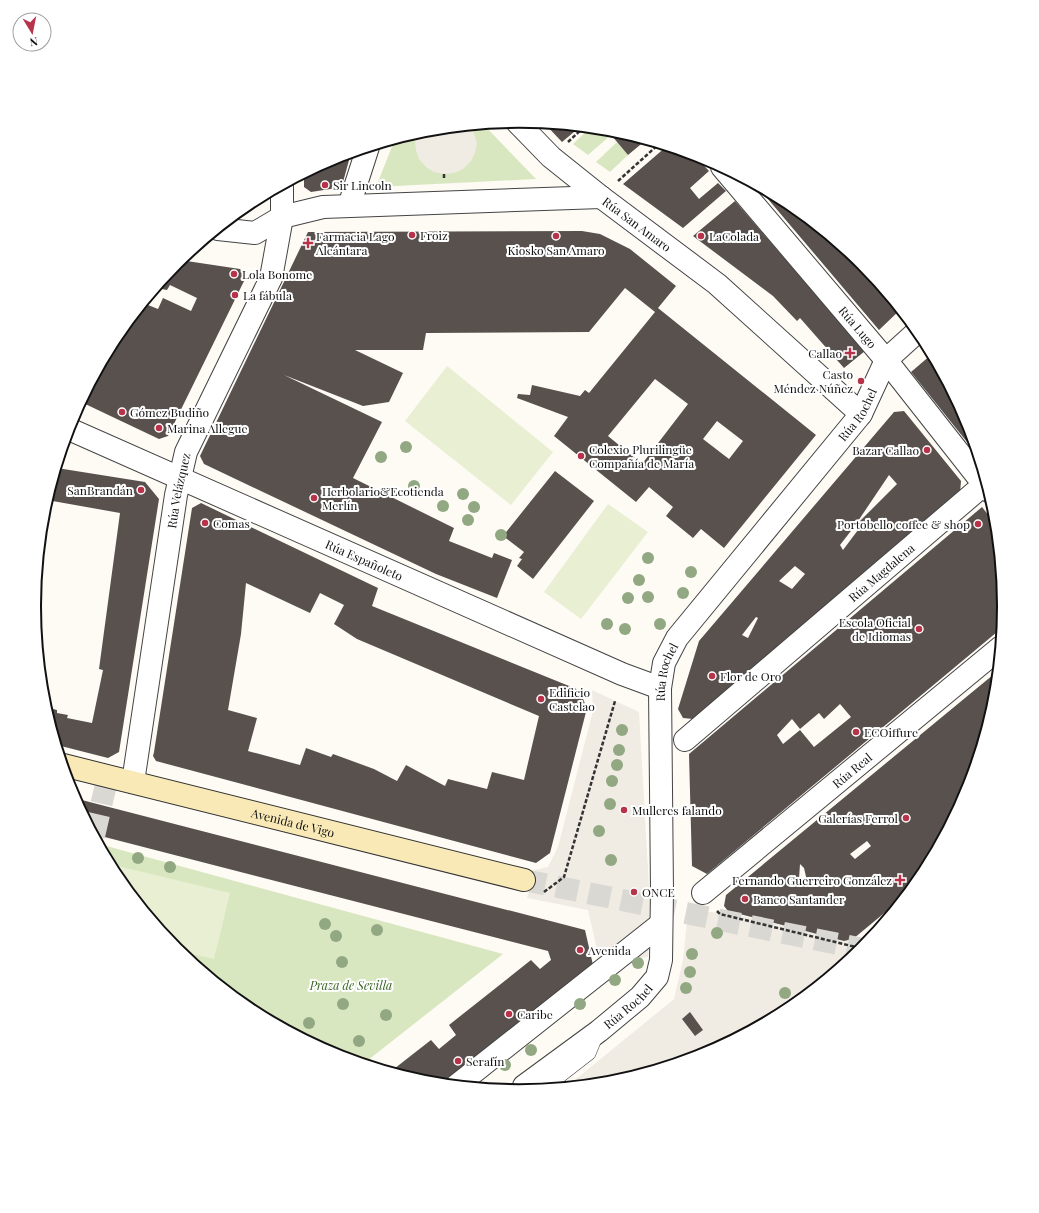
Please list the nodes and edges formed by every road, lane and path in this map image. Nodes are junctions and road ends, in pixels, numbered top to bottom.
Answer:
1 (523, 128) edge
2 (655, 148) edge
3 (366, 153) edge
4 (730, 177) edge
5 (282, 191) edge
6 (601, 197) junction
7 (349, 206) junction
8 (282, 217) junction
9 (225, 230) edge
10 (913, 335) edge
11 (886, 360) junction
12 (861, 414) junction
13 (74, 431) edge
14 (180, 478) junction
15 (980, 478) edge
16 (983, 489) edge
17 (996, 651) edge
18 (660, 688) junction
19 (685, 740) dead end
20 (68, 766) edge
21 (134, 782) junction
22 (524, 880) tunnel mouth
23 (703, 893) joint
24 (661, 924) junction
25 (856, 947) edge
26 (462, 1081) edge
27 (538, 1084) edge

1 - 6 street
2 - 6 path
3 - 7 street
4 - 11 street, Rúa Lugo
5 - 8 street, Rúa Velázquez
6 - 7 street, Rúa San Amaro
6 - 12 street, Rúa San Amaro
7 - 8 street, Rúa San Amaro
8 - 9 street, Rúa San Amaro
8 - 14 street, Rúa Velázquez
10 - 11 street
11 - 12 street, Rúa Rochel
11 - 15 street, Rúa Lugo
12 - 18 street, Rúa Rochel
13 - 14 street, Rúa Españoleto
14 - 18 street, Rúa Españoleto
14 - 21 street, Rúa Velázquez
16 - 19 street, Rúa Magdalena
17 - 23 street, Rúa Real
18 - 24 street, Rúa Rochel
20 - 21 main road, Avenida de Vigo
21 - 22 main road, Avenida de Vigo
23 - 25 path
24 - 26 street
24 - 27 street, Rúa Rochel

